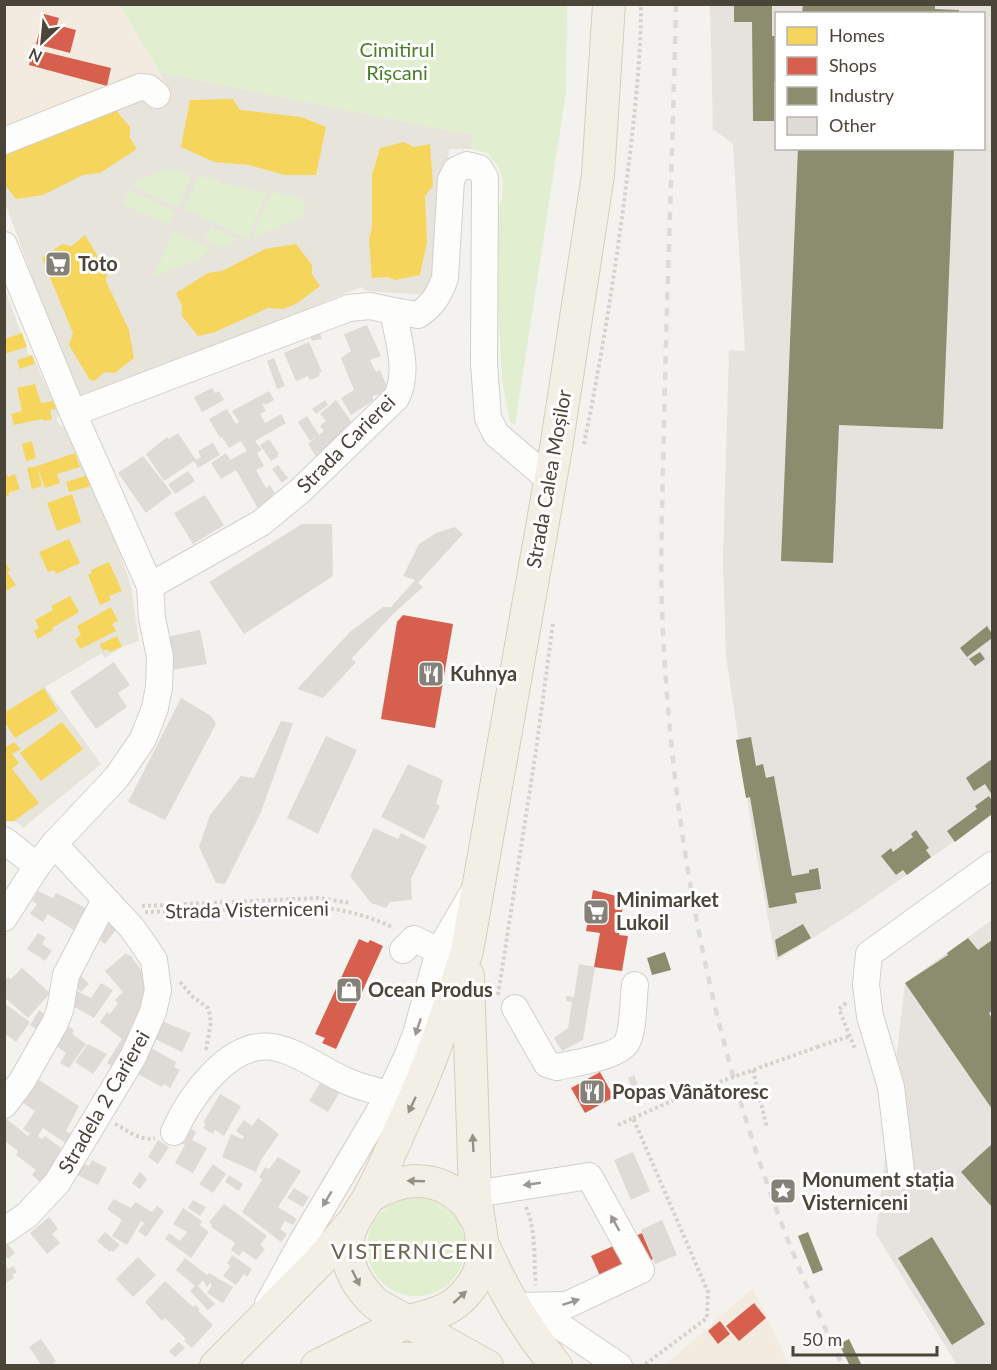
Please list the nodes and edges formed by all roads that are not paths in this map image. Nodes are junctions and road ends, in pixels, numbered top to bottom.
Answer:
1 (609, 4) edge
2 (157, 95) dead end
3 (4, 141) edge
4 (4, 245) edge
5 (393, 311) junction
6 (73, 413) junction
7 (550, 480) junction
8 (150, 586) junction
9 (4, 840) edge
10 (54, 844) junction
11 (993, 865) edge
12 (37, 866) junction
13 (120, 906) junction
14 (4, 918) edge
15 (408, 944) road end
16 (453, 951) junction
17 (635, 985) dead end
18 (507, 1003) road end
19 (389, 1095) junction
20 (4, 1105) edge
21 (175, 1129) road end
22 (901, 1171) dead end
23 (361, 1209) junction
24 (479, 1220) junction
25 (4, 1232) edge
26 (513, 1306) junction
27 (408, 1322) junction
28 (258, 1325) junction
29 (320, 1364) edge
30 (216, 1365) edge
31 (450, 1365) edge
32 (487, 1365) edge
33 (556, 1365) edge
34 (619, 1365) edge

1 - 7 main road, Strada Calea Moșilor
2 - 3 street
4 - 6 street
5 - 6 street
5 - 7 street
5 - 8 street, Strada Carierei
6 - 8 street
7 - 16 main road, Strada Calea Moșilor
8 - 10 street
9 - 12 street
10 - 12 street
10 - 13 street, Stradela 2 Carierei
11 - 22 street
12 - 14 street
13 - 20 street
13 - 25 street, Stradela 2 Carierei
15 - 16 street
16 -> 19 street
16 -> 23 main road
24 -> 16 main road
17 - 18 street
19 - 21 street
19 -> 28 street
24 -> 23 main road
23 -> 27 main road
23 - 28 main road
24 - 26 main road
26 -> 24 street
27 -> 24 main road
26 - 33 main road
26 - 34 street
27 - 29 main road
27 - 32 main road
28 - 30 main road
29 - 31 main road

